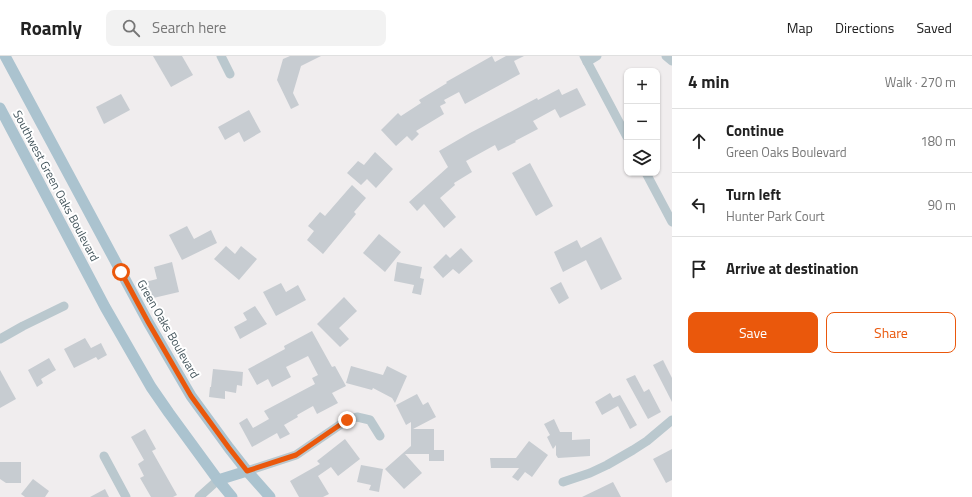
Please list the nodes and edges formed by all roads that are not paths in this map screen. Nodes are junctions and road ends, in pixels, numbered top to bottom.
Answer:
1 (5, 56) edge
2 (221, 56) edge
3 (597, 56) edge
4 (666, 56) edge
5 (585, 59) edge
6 (672, 61) edge
7 (230, 74) dead end
8 (0, 108) edge
9 (624, 131) edge
10 (648, 176) edge
11 (672, 222) edge
12 (64, 306) dead end
13 (0, 339) edge
14 (672, 420) edge
15 (380, 436) dead end
16 (104, 456) dead end
17 (247, 471) junction
18 (218, 480) junction
19 (563, 482) dead end
20 (126, 497) edge
21 (199, 497) edge
22 (232, 497) edge
23 (270, 497) edge

1 - 17 main road, Green Oaks Boulevard
2 - 7 street
3 - 5 street
4 - 6 street
5 - 9 street
8 - 18 main road, Southwest Green Oaks Boulevard
10 - 11 street
12 - 13 street
14 - 19 street
15 - 17 street
16 - 20 street
17 - 18 main road
17 - 23 main road, Green Oaks Boulevard
18 - 21 street
18 - 22 main road, Southwest Green Oaks Boulevard

